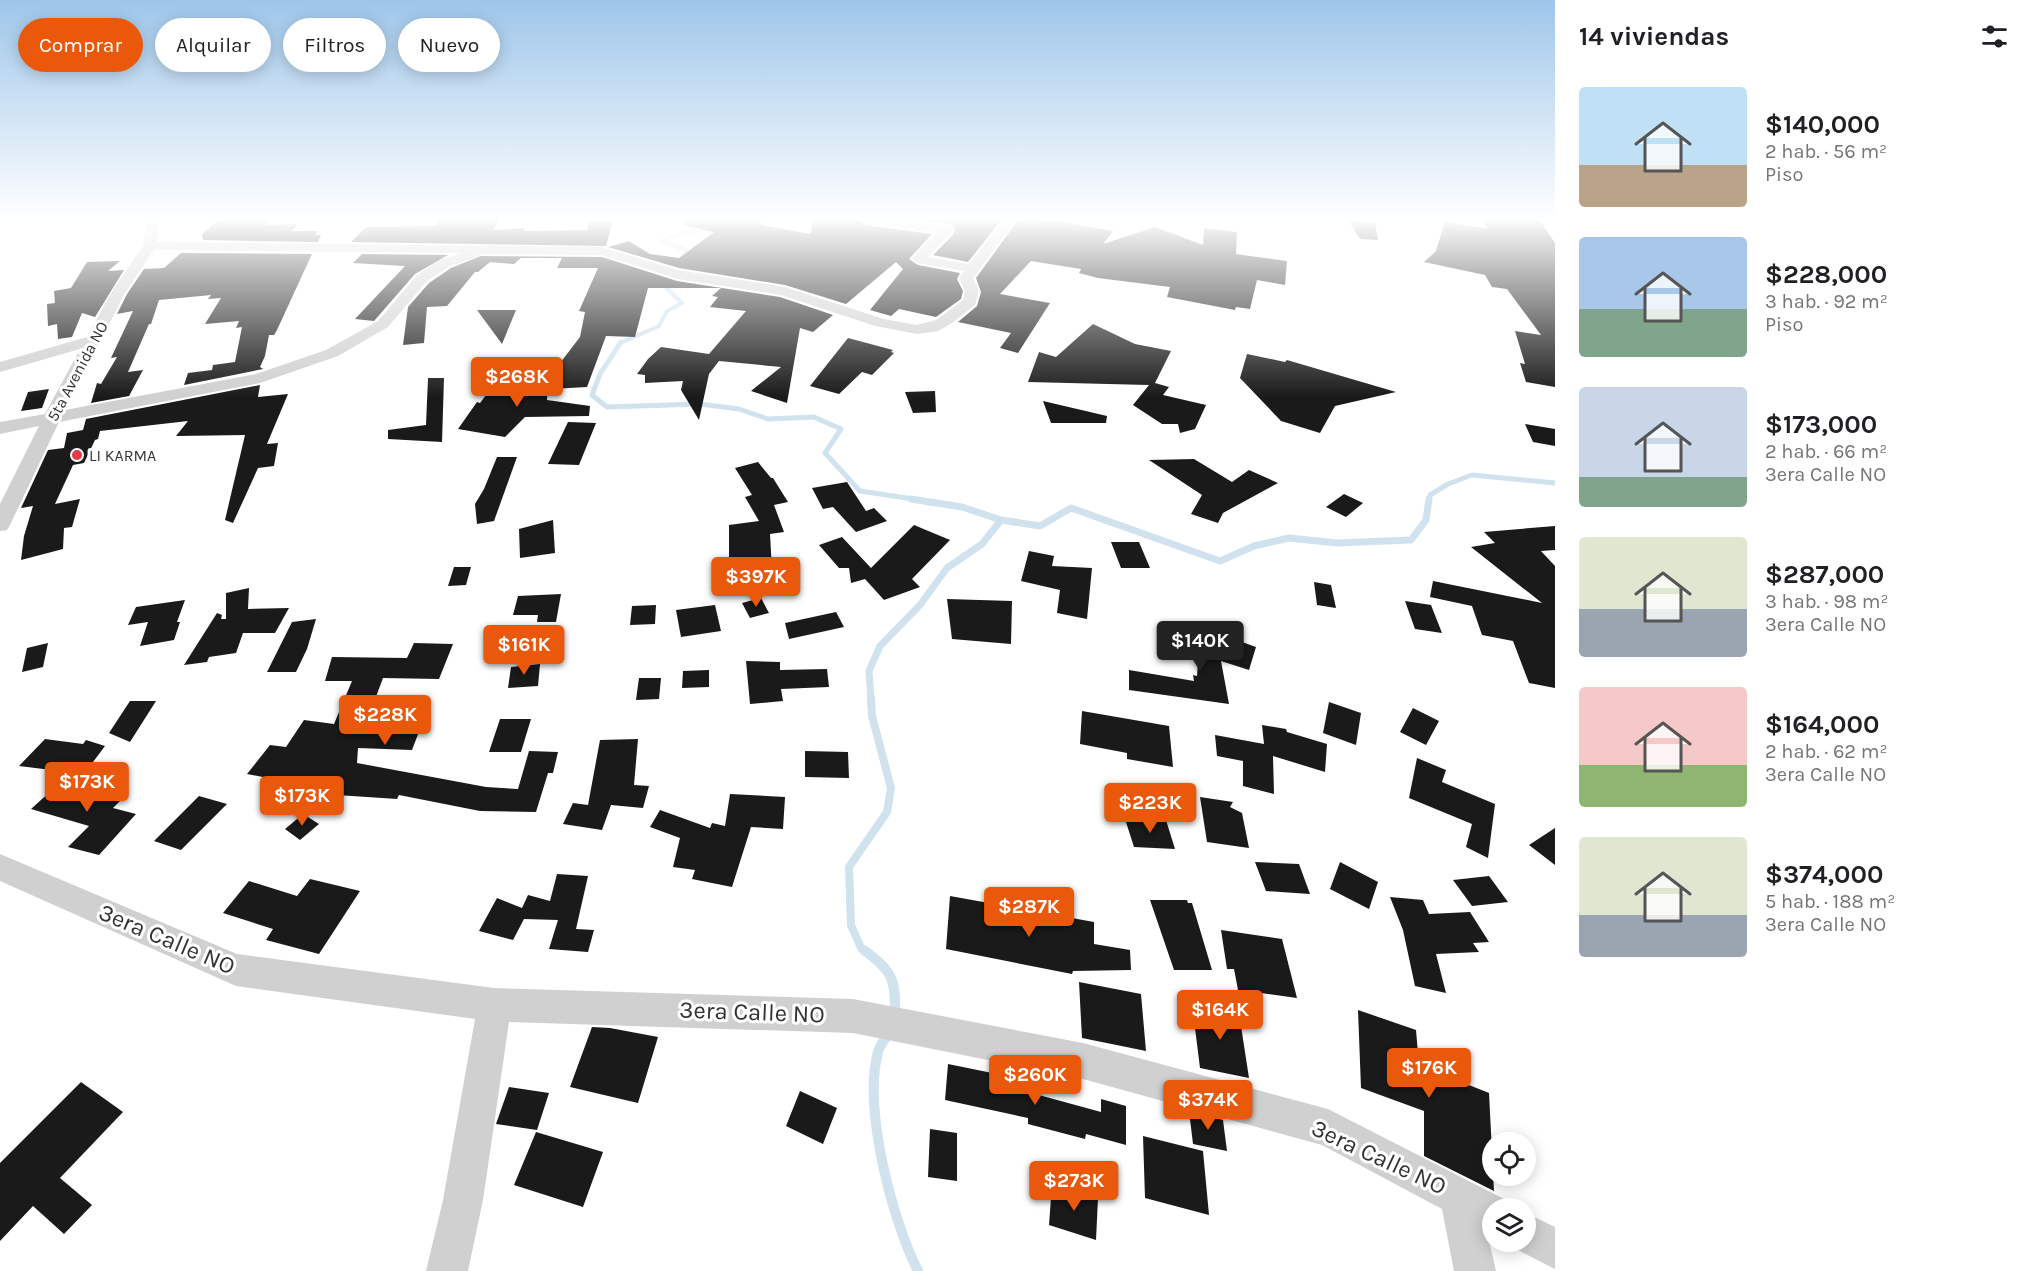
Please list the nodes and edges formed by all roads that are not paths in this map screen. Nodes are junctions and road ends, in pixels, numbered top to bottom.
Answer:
1 (128, 278) edge
2 (422, 278) edge
3 (709, 278) edge
4 (966, 278) edge
5 (93, 340) junction
6 (0, 368) edge
7 (52, 418) junction
8 (0, 428) edge
9 (0, 525) edge
10 (0, 867) edge
11 (494, 1005) junction
12 (1459, 1195) junction
13 (1482, 1208) edge
14 (1536, 1239) edge
15 (1555, 1250) edge
16 (447, 1271) edge
17 (1475, 1271) edge

1 - 5 street, 5ta Avenida NO
2 - 7 street
3 - 4 street
5 - 6 street
5 - 7 street, 5ta Avenida NO
7 - 8 street
7 - 9 street, 5ta Avenida NO
10 - 11 street, 3era Calle NO
11 - 12 street, 3era Calle NO
11 - 16 street
12 - 13 street, 3era Calle NO
12 - 17 street
14 - 15 street

